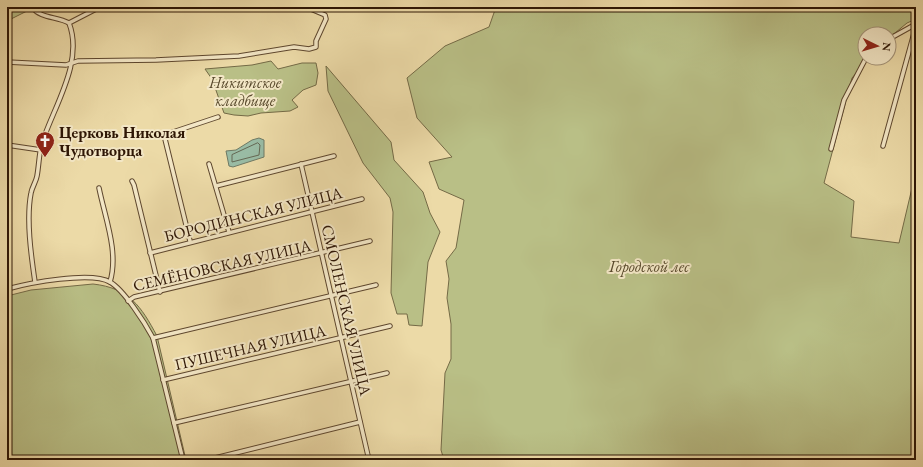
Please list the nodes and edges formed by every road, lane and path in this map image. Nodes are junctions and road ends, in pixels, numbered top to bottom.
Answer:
1 (32, 7) edge
2 (100, 7) edge
3 (306, 7) edge
4 (69, 23) junction
5 (916, 25) edge
6 (897, 35) edge
7 (7, 62) edge
8 (72, 62) junction
9 (862, 66) edge
10 (218, 117) dead end
11 (7, 145) edge
12 (883, 146) dead end
13 (831, 149) dead end
14 (41, 150) junction
15 (334, 156) dead end
16 (209, 164) dead end
17 (301, 164) junction
18 (132, 181) dead end
19 (216, 186) junction
20 (99, 188) dead end
21 (362, 199) dead end
22 (312, 211) junction
23 (229, 232) junction
24 (190, 241) junction
25 (370, 241) dead end
26 (150, 253) junction
27 (322, 254) junction
28 (35, 282) junction
29 (110, 282) junction
30 (376, 285) dead end
31 (7, 289) edge
32 (160, 292) junction
33 (331, 295) junction
34 (128, 301) junction
35 (390, 326) dead end
36 (153, 338) junction
37 (341, 338) junction
38 (387, 373) dead end
39 (163, 380) junction
40 (351, 381) junction
41 (360, 422) junction
42 (174, 423) junction
43 (183, 460) edge
44 (207, 460) edge
45 (369, 460) edge

1 - 4 street
2 - 4 street
3 - 8 street
4 - 8 street
5 - 6 street
5 - 12 street
7 - 8 street
8 - 14 street
9 - 13 street
10 - 24 street
11 - 14 street
14 - 28 street
15 - 17 street
16 - 19 street
17 - 19 street
17 - 22 street, СМОЛЕНСКАЯ УЛИЦА
18 - 26 street
19 - 23 street
20 - 29 street
21 - 22 street, БОРОДИНСКАЯ УЛИЦА
22 - 23 street, БОРОДИНСКАЯ УЛИЦА
22 - 27 street, СМОЛЕНСКАЯ УЛИЦА
23 - 24 street, БОРОДИНСКАЯ УЛИЦА
24 - 26 street, БОРОДИНСКАЯ УЛИЦА
25 - 27 street, СЕМЁНОВСКАЯ УЛИЦА
26 - 32 street
27 - 32 street, СЕМЁНОВСКАЯ УЛИЦА
27 - 33 street, СМОЛЕНСКАЯ УЛИЦА
28 - 29 street
28 - 31 street
29 - 34 street
30 - 33 street
32 - 34 street, СЕМЁНОВСКАЯ УЛИЦА
33 - 36 street
33 - 37 street, СМОЛЕНСКАЯ УЛИЦА
34 - 36 street
35 - 37 street, ПУШЕЧНАЯ УЛИЦА
36 - 39 street
37 - 39 street, ПУШЕЧНАЯ УЛИЦА
37 - 40 street, СМОЛЕНСКАЯ УЛИЦА
38 - 40 street
39 - 42 street
40 - 41 street, СМОЛЕНСКАЯ УЛИЦА
40 - 42 street
41 - 44 street
41 - 45 street, СМОЛЕНСКАЯ УЛИЦА
42 - 43 street

